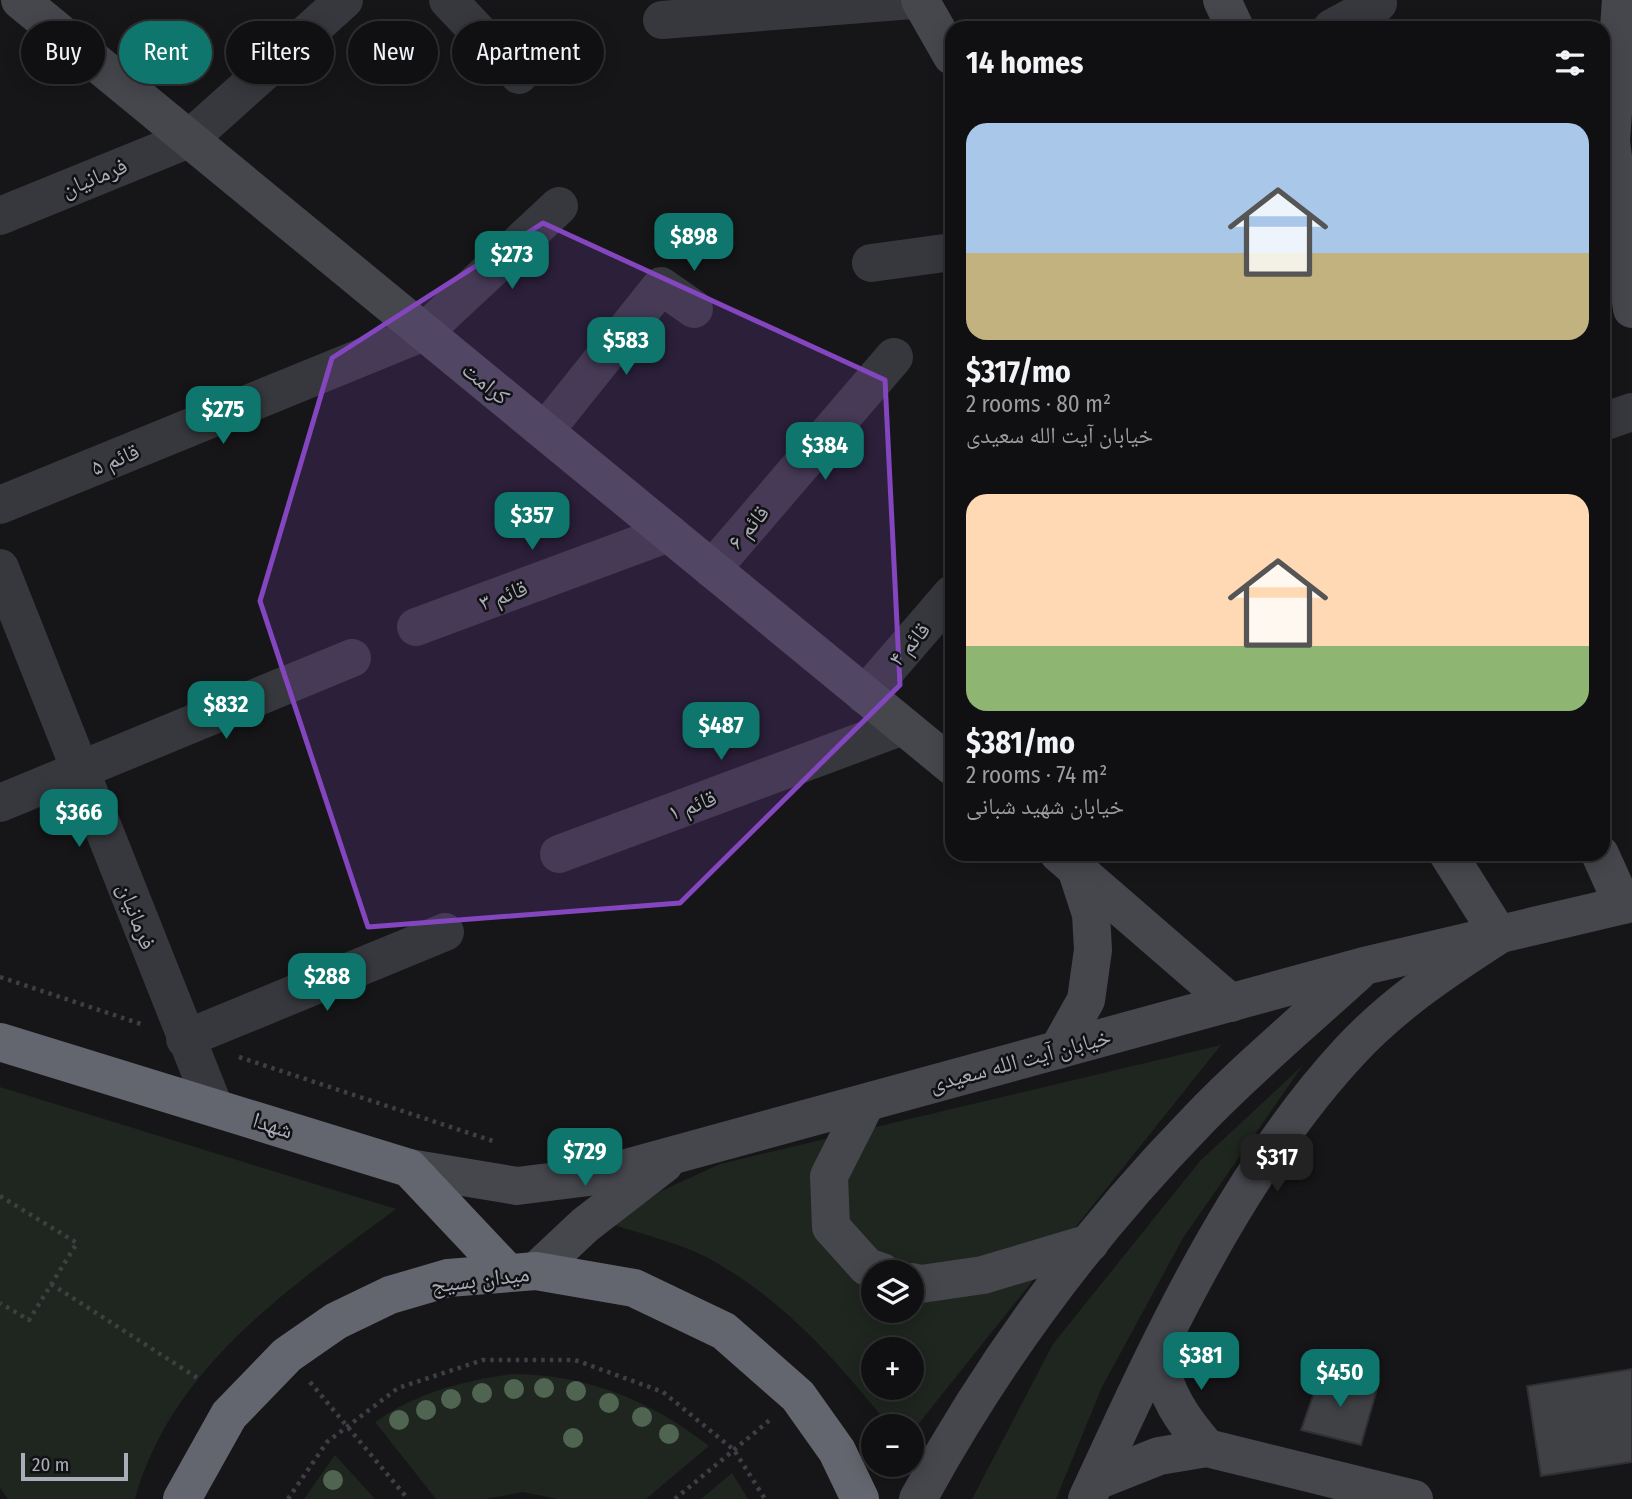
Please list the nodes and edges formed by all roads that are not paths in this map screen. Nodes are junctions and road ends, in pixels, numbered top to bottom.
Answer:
1 (20, 0) edge
2 (344, 0) edge
3 (448, 0) edge
4 (912, 0) edge
5 (920, 0) edge
6 (1222, 0) edge
7 (1621, 0) edge
8 (1378, 3) dead end
9 (662, 20) dead end
10 (468, 21) edge
11 (1232, 21) edge
12 (1345, 21) edge
13 (945, 44) edge
14 (1622, 138) edge
15 (188, 139) junction
16 (559, 206) dead end
17 (0, 216) edge
18 (945, 253) edge
19 (871, 263) dead end
20 (694, 309) dead end
21 (1632, 309) edge
22 (424, 332) junction
23 (894, 357) dead end
24 (1632, 412) edge
25 (1610, 420) edge
26 (545, 431) junction
27 (0, 505) edge
28 (669, 533) junction
29 (0, 568) edge
30 (712, 569) junction
31 (945, 602) edge
32 (416, 627) dead end
33 (352, 658) dead end
34 (866, 695) junction
35 (903, 726) junction
36 (945, 760) edge
37 (79, 768) junction
38 (0, 803) edge
39 (559, 854) dead end
40 (1068, 861) edge
41 (1452, 861) edge
42 (1604, 861) edge
43 (1628, 904) edge
44 (445, 932) dead end
45 (1499, 935) junction
46 (1364, 966) junction
47 (1231, 1003) junction
48 (186, 1039) junction
49 (0, 1042) edge
50 (1058, 1050) junction
51 (866, 1103) junction
52 (214, 1107) junction
53 (677, 1154) junction
54 (409, 1168) junction
55 (1090, 1242) junction
56 (861, 1260) edge
57 (522, 1271) junction
58 (924, 1284) edge
59 (1157, 1356) junction
60 (1206, 1448) junction
61 (1091, 1490) edge
62 (182, 1499) edge
63 (860, 1499) edge
64 (918, 1499) edge
65 (1414, 1499) edge

1 - 15 street, کرامت
2 - 15 street, فرمانیان
3 - 10 street
4 - 9 street
5 - 13 street
6 - 11 street
7 - 14 street
8 - 12 street
14 - 21 street
15 - 17 street, فرمانیان
15 - 22 street, کرامت
16 - 22 street
18 - 19 street
20 - 26 street
22 - 26 street, کرامت
22 - 27 street, قائم ۵
23 - 30 street, قائم ۶
24 - 25 street
26 - 28 street, کرامت
28 - 30 street, کرامت
28 - 32 street, قائم ۳
29 - 37 street, فرمانیان
30 - 34 street, کرامت
31 - 34 street, قائم ۴
33 - 37 street
34 - 35 street, کرامت
35 - 36 street, کرامت
35 - 39 street, قائم ۱
37 - 38 street
37 - 48 street, فرمانیان
40 - 47 street
40 - 50 street
41 - 45 street
42 - 43 street
43 - 45 street, خیابان آیت الله سعیدی
44 - 48 street
45 - 46 street, خیابان آیت الله سعیدی
45 - 59 street
46 - 47 street, خیابان آیت الله سعیدی
46 - 55 street, خیابان آیت الله سعیدی
47 - 50 street, خیابان آیت الله سعیدی
48 - 52 street, فرمانیان
49 - 52 highway, شهدا
50 - 51 street, خیابان آیت الله سعیدی
51 - 53 street, خیابان آیت الله سعیدی
51 - 56 street
52 - 54 highway, شهدا
53 - 54 street, خیابان آیت الله سعیدی
53 - 57 street, خیابان آیت الله سعیدی
54 - 57 highway, شهدا
55 - 58 street
55 - 64 street, خیابان آیت الله سعیدی
57 - 62 highway, میدان بسیج
57 - 63 highway, میدان بسیج
59 - 60 street
59 - 61 street
60 - 61 street
60 - 65 street

